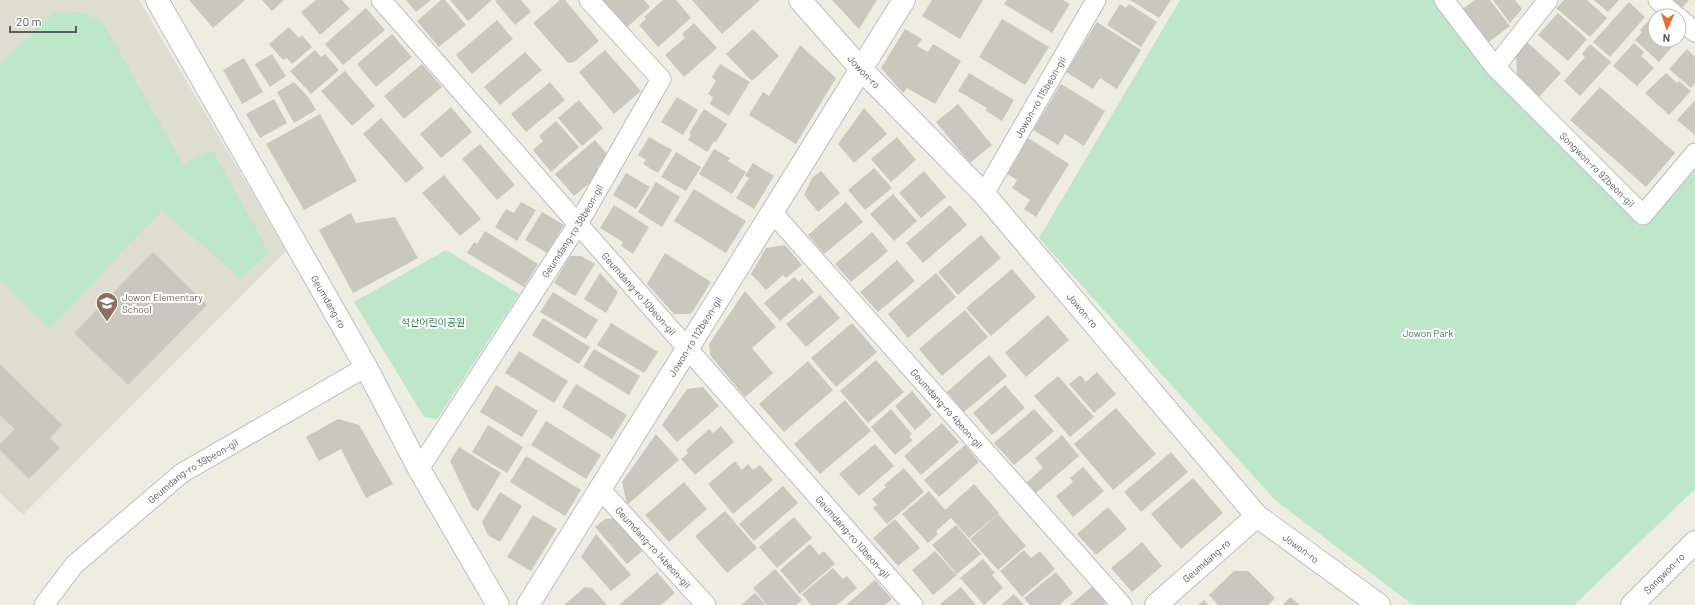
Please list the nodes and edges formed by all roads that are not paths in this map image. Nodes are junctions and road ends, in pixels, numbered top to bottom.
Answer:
1 (157, 0) edge
2 (381, 0) edge
3 (589, 0) edge
4 (800, 0) edge
5 (904, 0) edge
6 (1096, 0) edge
7 (1444, 0) edge
8 (1548, 0) edge
9 (1658, 0) edge
10 (1667, 8) edge
11 (1687, 25) edge
12 (1695, 32) edge
13 (1495, 67) junction
14 (861, 69) junction
15 (1695, 153) edge
16 (984, 194) junction
17 (772, 212) junction
18 (578, 224) junction
19 (688, 348) junction
20 (366, 367) junction
21 (419, 469) junction
22 (600, 489) junction
23 (1257, 516) junction
24 (1695, 542) edge
25 (44, 605) edge
26 (498, 605) edge
27 (528, 605) edge
28 (706, 605) edge
29 (913, 605) edge
30 (1122, 605) edge
31 (1156, 605) edge
32 (1379, 605) edge
33 (1632, 605) edge

1 - 20 street, Geumdang-ro
2 - 18 street, Geumdang-ro 10beon-gil
3 - 18 street, Geumdang-ro 38beon-gil
4 - 14 street, Jowon-ro
5 - 14 street, Jowon-ro 112beon-gil
6 - 16 street, Jowon-ro 115beon-gil
7 - 13 street
8 - 13 street
9 - 10 street
11 - 12 street
13 - 15 street, Songwon-ro 92beon-gil
14 - 16 street, Jowon-ro
14 - 17 street, Jowon-ro 112beon-gil
16 - 23 street, Jowon-ro
17 - 19 street, Jowon-ro 112beon-gil
17 - 30 street, Geumdang-ro 4beon-gil
18 - 19 street, Geumdang-ro 10beon-gil
18 - 21 street, Geumdang-ro 38beon-gil
19 - 22 street, Jowon-ro 112beon-gil
19 - 29 street, Geumdang-ro 10beon-gil
20 - 21 street, Geumdang-ro
20 - 25 street, Geumdang-ro 39beon-gil
21 - 26 street, Geumdang-ro
22 - 27 street, Jowon-ro 112beon-gil
22 - 28 street, Geumdang-ro 14beon-gil
23 - 31 street, Geumdang-ro
23 - 32 street, Jowon-ro
24 - 33 street, Songwon-ro

